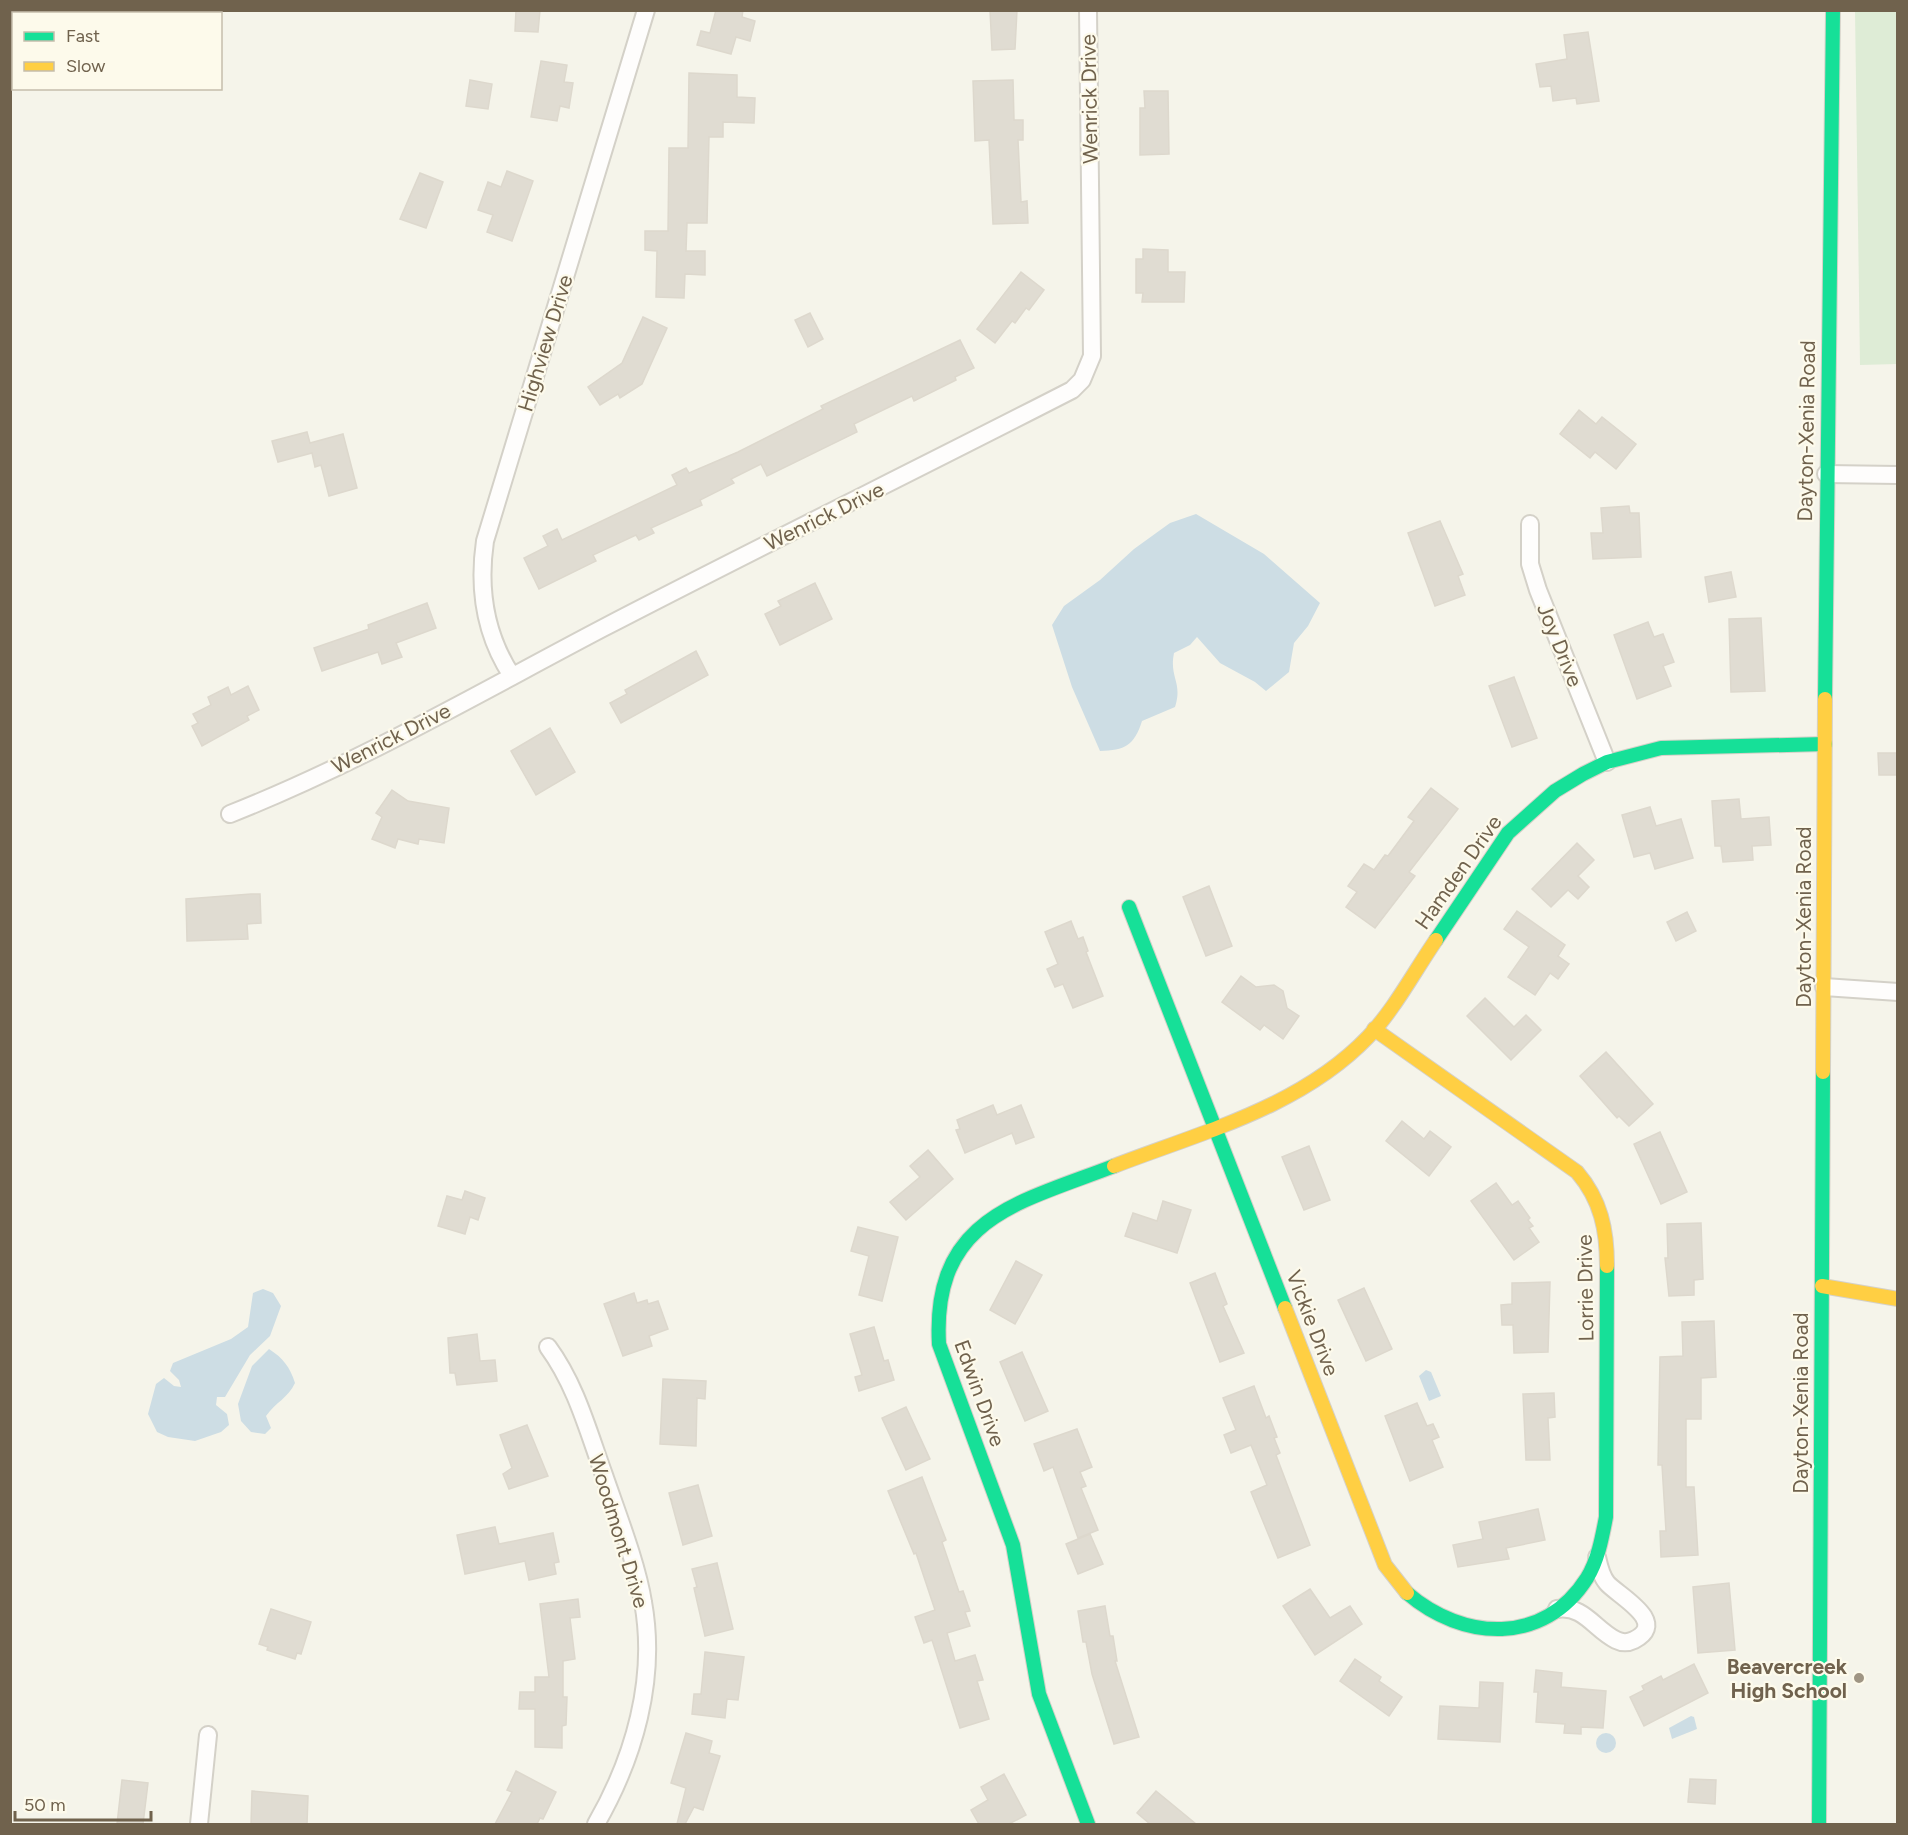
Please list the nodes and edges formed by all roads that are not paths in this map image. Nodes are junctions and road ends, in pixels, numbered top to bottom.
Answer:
1 (646, 10) edge
2 (1088, 10) edge
3 (1833, 10) edge
4 (1826, 474) junction
5 (1898, 475) edge
6 (1530, 524) dead end
7 (512, 676) junction
8 (1825, 744) junction
9 (1607, 762) junction
10 (230, 814) dead end
11 (1129, 907) dead end
12 (1824, 987) junction
13 (1898, 992) edge
14 (1374, 1029) junction
15 (1214, 1127) junction
16 (1822, 1286) junction
17 (1898, 1299) edge
18 (548, 1347) dead end
19 (1597, 1557) junction
20 (1557, 1609) junction
21 (208, 1735) dead end
22 (199, 1824) edge
23 (596, 1824) edge
24 (1088, 1824) edge
25 (1819, 1824) edge

1 - 7 street, Highview Drive
2 - 7 street, Wenrick Drive
3 - 4 street, Dayton-Xenia Road
4 - 5 street
4 - 8 street, Dayton-Xenia Road
6 - 9 street, Joy Drive
7 - 10 street, Wenrick Drive
8 - 9 street, Hamden Drive
8 - 12 street, Dayton-Xenia Road
9 - 14 street, Hamden Drive
11 - 15 street, Vickie Drive
12 - 13 street
12 - 16 street, Dayton-Xenia Road
14 - 15 street, Hamden Drive
14 - 19 street, Lorrie Drive
15 - 20 street, Vickie Drive
15 - 24 street, Edwin Drive
16 - 17 street
16 - 25 street, Dayton-Xenia Road
18 - 23 street, Woodmont Drive
19 - 20 street, Lorrie Drive
19 - 20 street
21 - 22 street

